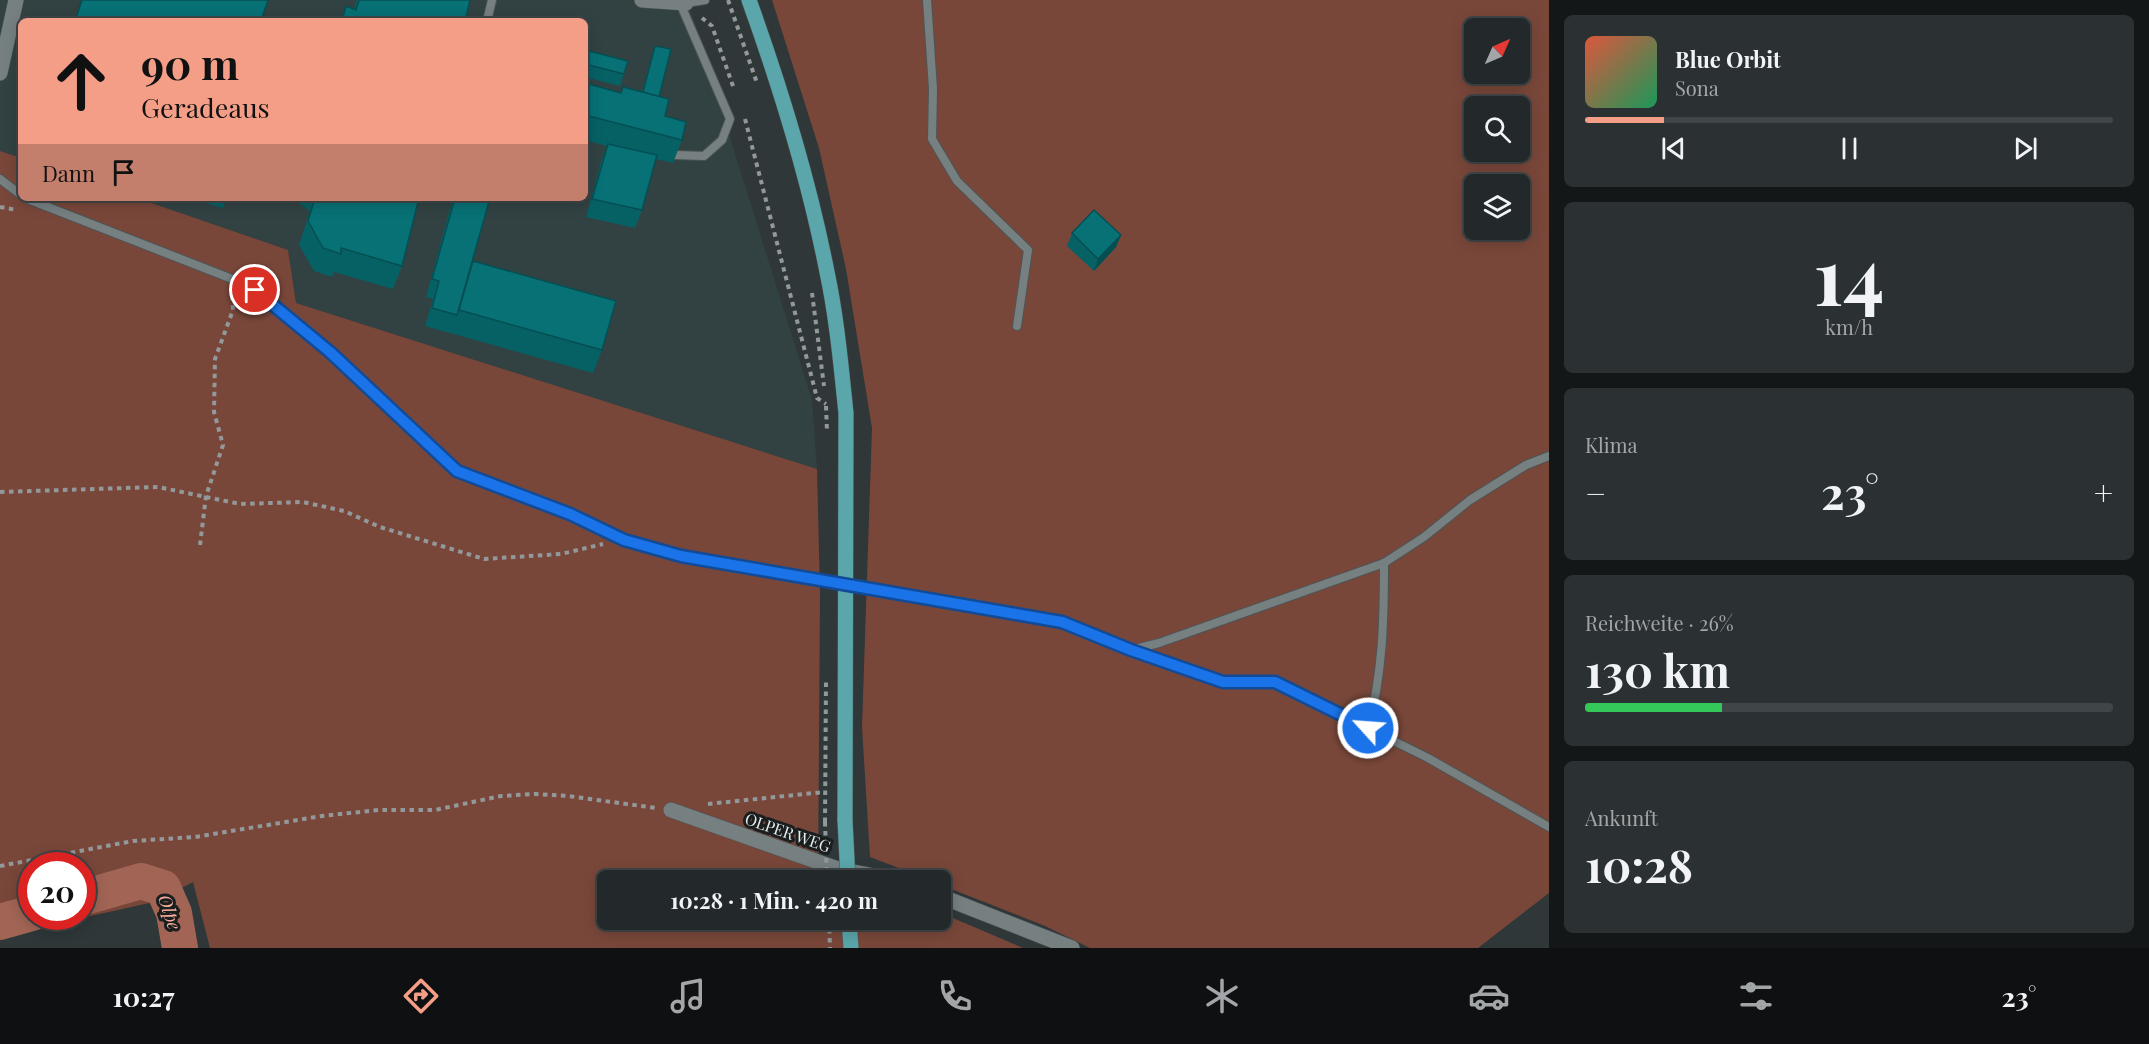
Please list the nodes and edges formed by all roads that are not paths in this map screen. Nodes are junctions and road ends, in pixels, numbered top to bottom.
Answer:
1 (16, 0) edge
2 (492, 0) edge
3 (642, 0) edge
4 (705, 0) edge
5 (748, 0) edge
6 (927, 0) edge
7 (683, 3) junction
8 (488, 18) edge
9 (0, 73) edge
10 (676, 155) edge
11 (0, 179) edge
12 (18, 193) edge
13 (33, 201) edge
14 (1017, 326) dead end
15 (1549, 456) edge
16 (1384, 563) junction
17 (1131, 650) junction
18 (1368, 728) junction
19 (671, 810) dead end
20 (1549, 827) edge
21 (843, 870) edge
22 (848, 870) edge
23 (951, 900) edge
24 (850, 930) edge
25 (851, 948) edge
26 (1072, 948) edge

1 - 9 street
2 - 8 lane
3 - 7 street
4 - 7 lane
5 - 22 main road, bridge
6 - 14 lane
7 - 10 lane
11 - 12 lane
13 - 17 lane, bridge
15 - 16 lane
16 - 17 lane
16 - 18 lane
17 - 18 lane
18 - 20 lane
19 - 21 street, OLPER WEG
23 - 26 street
24 - 25 main road

